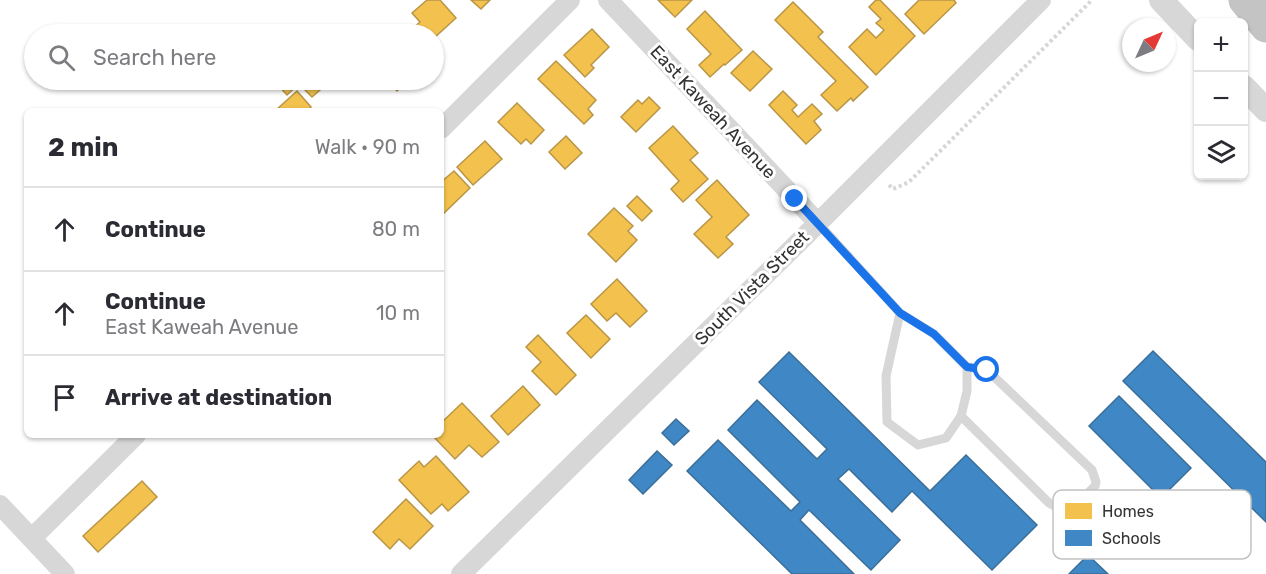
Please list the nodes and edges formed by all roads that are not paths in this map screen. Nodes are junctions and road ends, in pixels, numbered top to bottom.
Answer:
1 (570, 0) edge
2 (608, 0) edge
3 (1041, 0) edge
4 (1161, 0) edge
5 (1245, 0) edge
6 (1266, 27) edge
7 (1194, 35) edge
8 (1248, 91) edge
9 (1266, 110) edge
10 (444, 126) edge
11 (818, 223) junction
12 (900, 313) junction
13 (967, 367) junction
14 (961, 416) junction
15 (133, 438) edge
16 (1091, 490) edge
17 (0, 505) edge
18 (1053, 505) edge
19 (32, 538) junction
20 (65, 574) edge
21 (461, 574) edge

1 - 10 street
2 - 11 street, East Kaweah Avenue
3 - 11 street, South Vista Street
4 - 7 street
5 - 6 highway
8 - 9 street
11 - 12 lane
11 - 21 street, South Vista Street
12 - 13 lane
12 - 14 lane
13 - 14 lane
13 - 16 lane
14 - 18 lane
15 - 19 street
17 - 19 street
19 - 20 street

